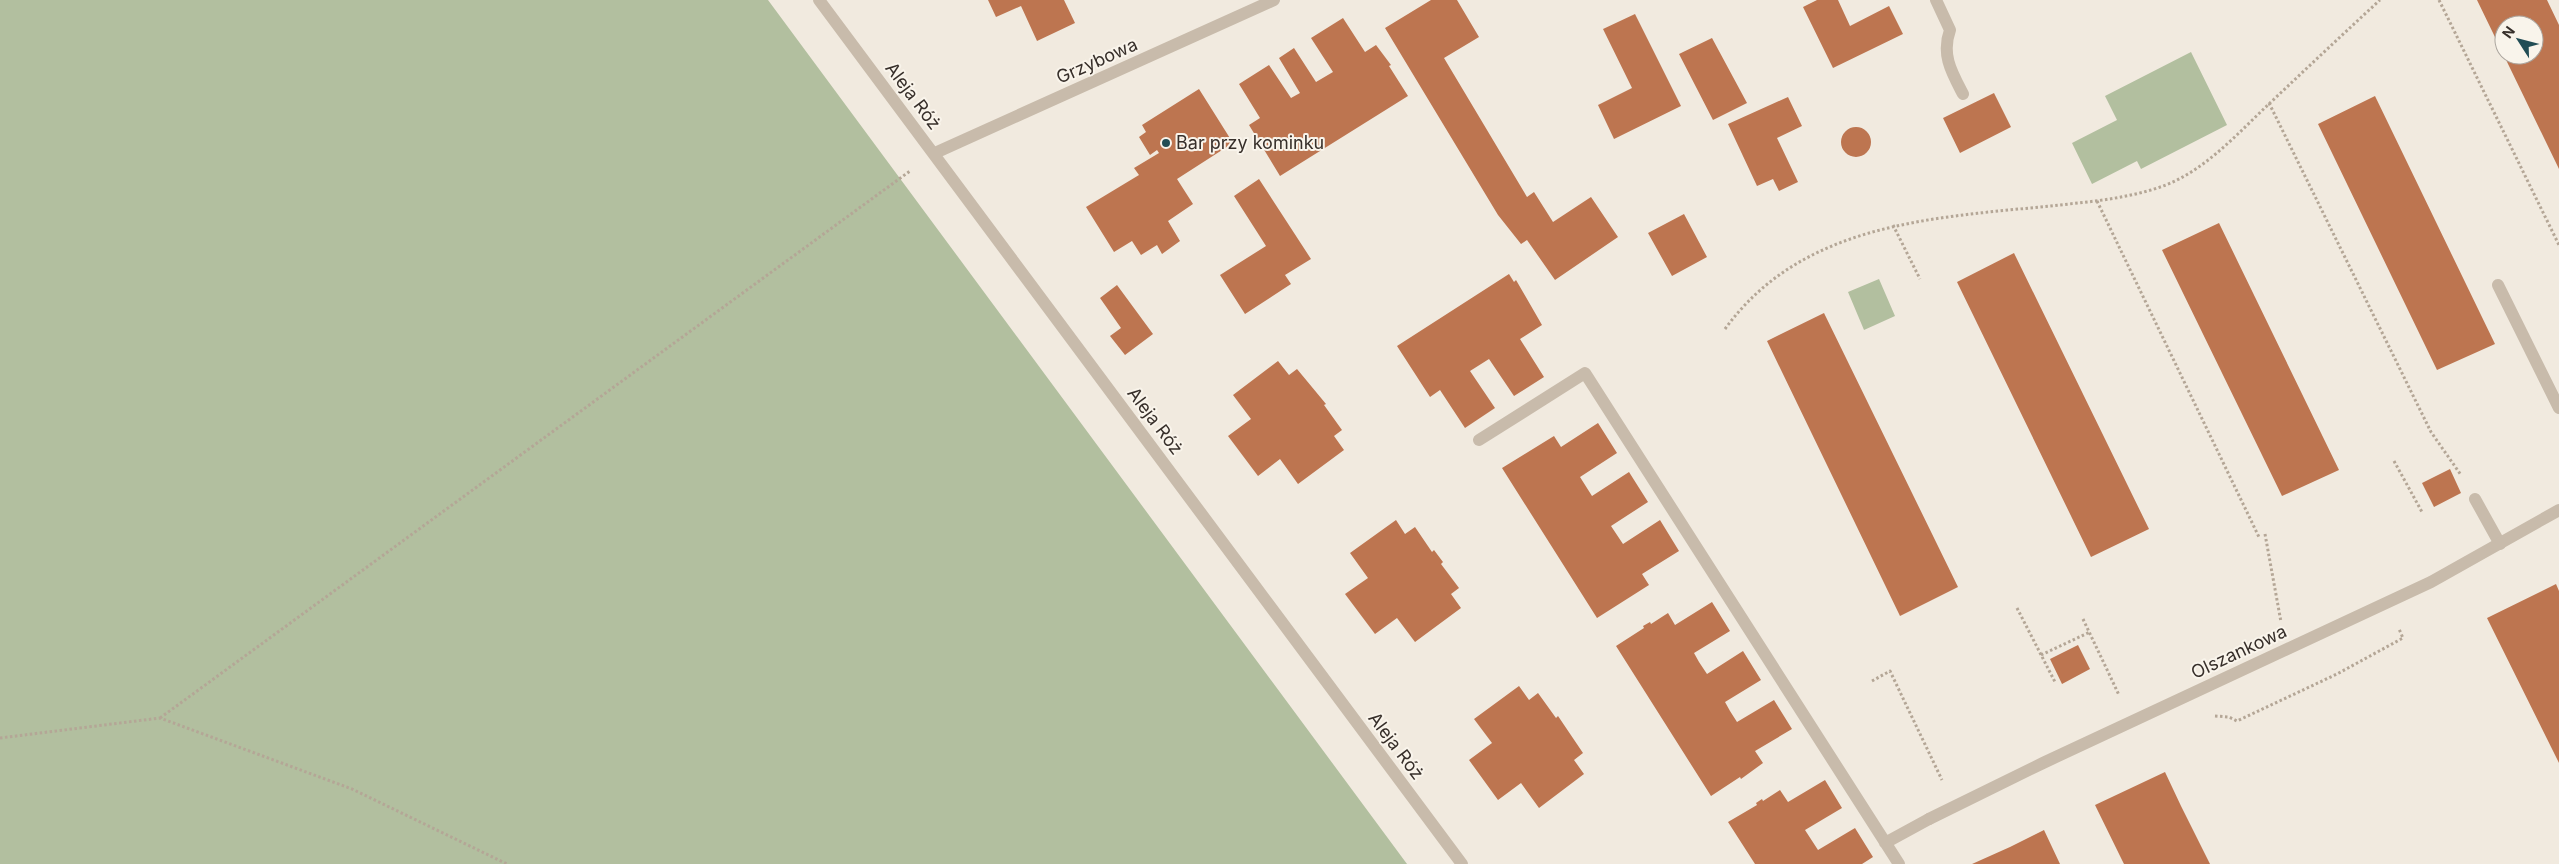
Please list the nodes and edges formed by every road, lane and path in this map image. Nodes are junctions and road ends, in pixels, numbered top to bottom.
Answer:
1 (819, 0) edge
2 (1274, 0) edge
3 (1936, 0) edge
4 (2380, 0) edge
5 (2440, 0) edge
6 (1963, 94) dead end
7 (2269, 103) junction
8 (935, 153) junction
9 (2097, 201) junction
10 (1893, 225) junction
11 (2559, 245) edge
12 (1920, 280) dead end
13 (2498, 285) dead end
14 (1725, 329) dead end
15 (2559, 408) edge
16 (1479, 440) dead end
17 (2394, 461) dead end
18 (2475, 499) joint
19 (2559, 510) edge
20 (2422, 512) dead end
21 (2265, 534) dead end
22 (2259, 537) dead end
23 (2500, 544) junction
24 (2387, 603) junction
25 (2017, 608) dead end
26 (2084, 619) dead end
27 (2090, 632) junction
28 (2286, 649) junction
29 (2041, 656) junction
30 (1872, 681) dead end
31 (2055, 682) dead end
32 (2213, 716) dead end
33 (160, 718) junction
34 (2131, 722) junction
35 (0, 738) edge
36 (1954, 805) junction
37 (1885, 843) junction
38 (507, 864) edge
39 (1462, 864) edge
40 (1899, 864) edge

1 - 8 street, Aleja Róż
2 - 8 street, Grzybowa
3 - 6 street
4 - 7 path
5 - 11 path
7 - 9 path
7 - 18 path
8 - 33 path
8 - 39 street, Aleja Róż
9 - 10 path
9 - 22 path
10 - 12 path
10 - 14 path
13 - 15 street
16 - 37 street
17 - 20 path
18 - 23 street
19 - 23 street, Olszankowa
21 - 28 path
23 - 24 street, Olszankowa
24 - 28 street, Olszankowa
24 - 32 path
25 - 29 path
26 - 27 path
27 - 29 path
27 - 34 path
28 - 34 street, Olszankowa
29 - 31 path
30 - 36 path
33 - 35 path
33 - 38 path
34 - 36 street, Olszankowa
36 - 37 street, Olszankowa
37 - 40 street

